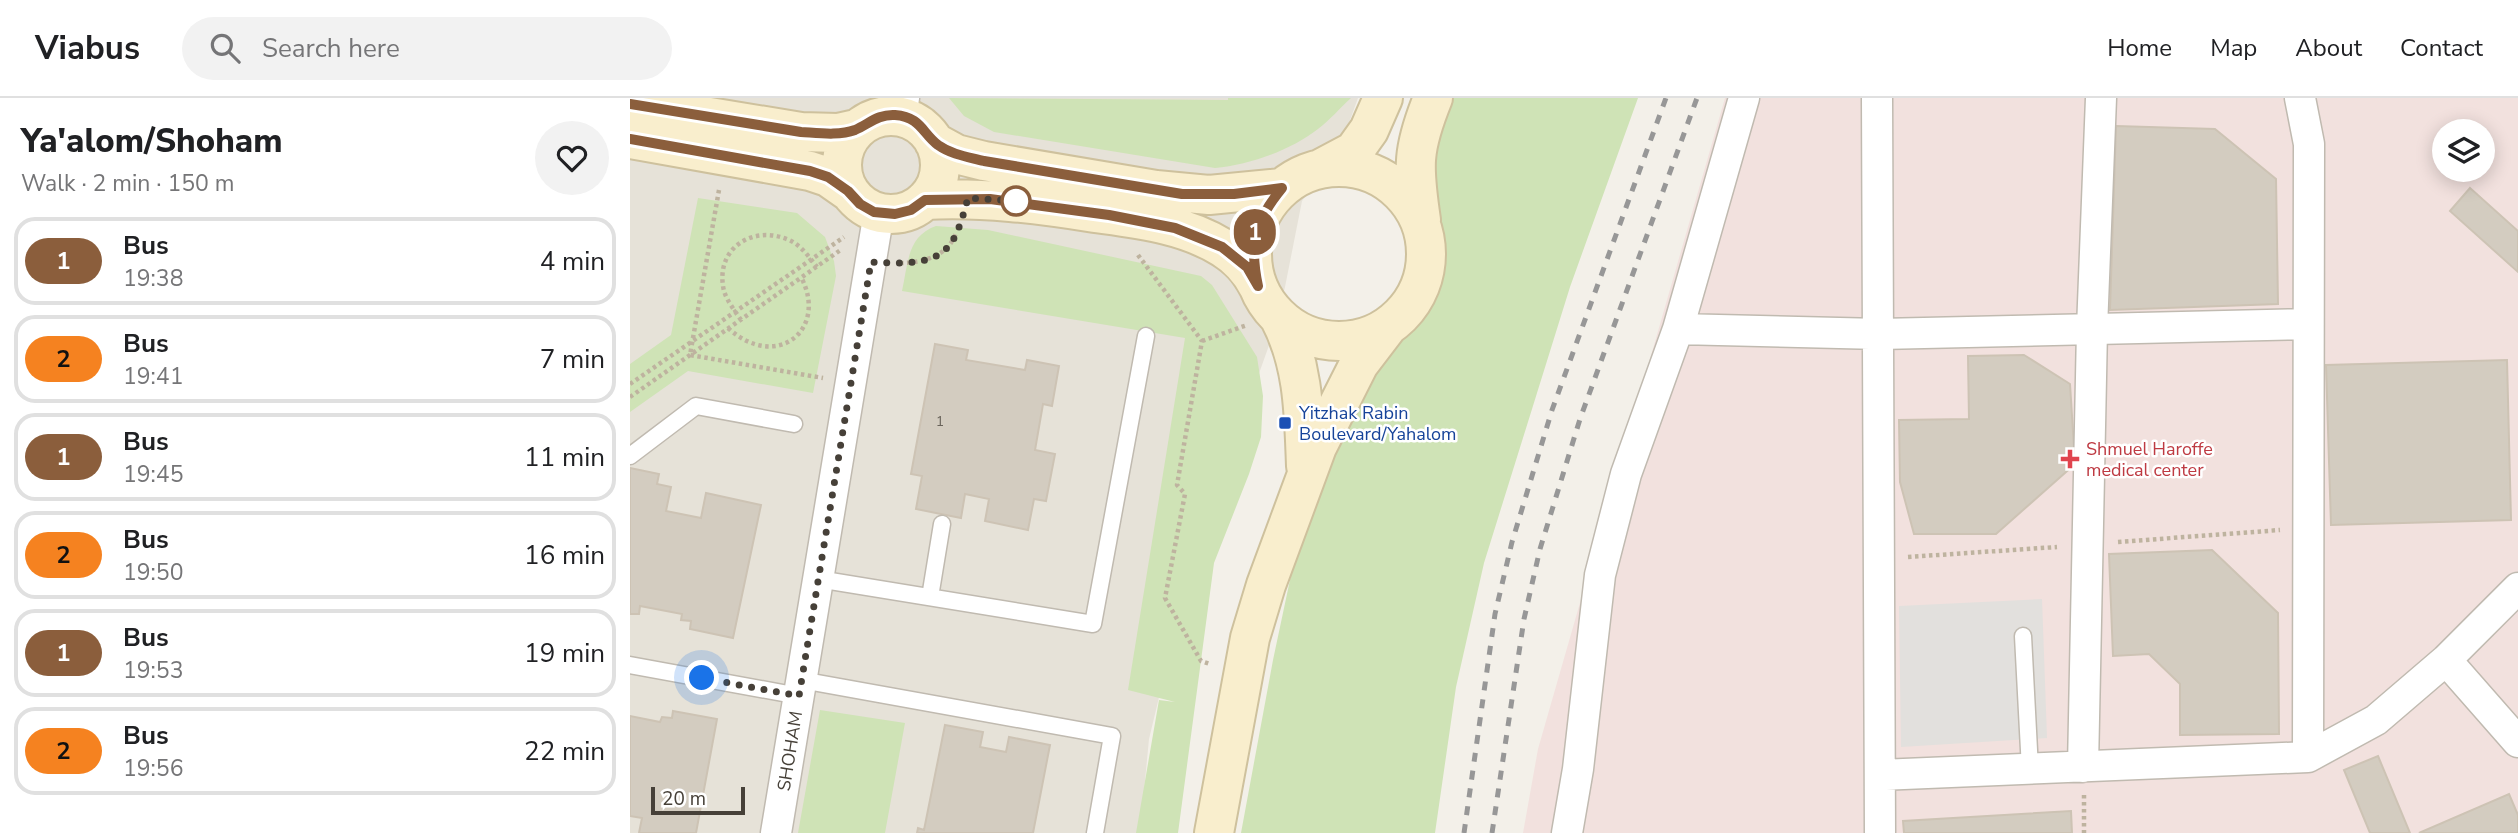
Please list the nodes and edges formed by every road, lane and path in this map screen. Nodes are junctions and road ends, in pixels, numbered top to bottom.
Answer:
1 (1383, 98) edge
2 (1433, 98) edge
3 (1744, 98) edge
4 (1877, 98) edge
5 (2101, 98) edge
6 (2300, 98) edge
7 (630, 104) edge
8 (902, 107) edge
9 (856, 129) junction
10 (630, 139) edge
11 (934, 142) junction
12 (725, 155) junction
13 (1322, 168) junction
14 (1282, 188) junction
15 (848, 191) junction
16 (968, 198) junction
17 (925, 200) junction
18 (1109, 215) junction
19 (878, 219) junction
20 (1422, 226) junction
21 (812, 260) junction
22 (871, 262) junction
23 (817, 267) junction
24 (801, 278) junction
25 (1271, 306) junction
26 (736, 313) junction
27 (741, 320) junction
28 (2307, 324) junction
29 (1388, 326) junction
30 (728, 328) junction
31 (1678, 329) junction
32 (2092, 329) junction
33 (1880, 334) junction
34 (1146, 336) dead end
35 (1202, 341) junction
36 (692, 343) junction
37 (690, 355) junction
38 (851, 383) junction
39 (630, 384) edge
40 (630, 397) edge
41 (794, 424) dead end
42 (630, 456) edge
43 (1306, 479) junction
44 (942, 524) dead end
45 (818, 579) junction
46 (2518, 588) edge
47 (930, 597) junction
48 (2023, 636) dead end
49 (2446, 660) junction
50 (630, 666) edge
51 (1243, 676) junction
52 (800, 688) junction
53 (2518, 742) edge
54 (2308, 757) junction
55 (2083, 767) junction
56 (2030, 769) junction
57 (1880, 775) junction
58 (776, 833) edge
59 (1095, 833) edge
60 (1214, 833) edge
61 (1567, 833) edge
62 (1880, 833) edge

1 - 13 street
2 - 20 street
3 - 31 street
4 - 33 street
5 - 32 street
6 - 28 street
7 - 9 street
8 - 9 street
8 - 11 street
9 - 15 street
10 - 12 street
11 - 14 street
11 - 17 street
12 - 15 street
12 - 36 path
13 - 14 street
13 - 20 street
14 - 25 street
15 - 19 street
16 - 17 street
16 - 18 street
16 - 22 path
17 - 19 street
18 - 25 street
18 - 35 path
19 - 21 path
19 - 22 street, SHOHAM
19 - 23 path
20 - 29 street
21 - 23 path
21 - 26 path
21 - 26 path
22 - 38 street, SHOHAM
23 - 24 path
24 - 27 path
24 - 30 path
25 - 29 street
25 - 35 path
25 - 43 street
26 - 27 path
26 - 36 path
27 - 30 path
28 - 32 street
28 - 54 street
29 - 43 street
30 - 37 path
31 - 33 street
31 - 61 street
32 - 33 street
32 - 55 street
33 - 57 street
34 - 47 lane
35 - 51 path
36 - 37 path
36 - 39 path
37 - 38 path
37 - 40 path
38 - 45 street, SHOHAM
41 - 42 lane
43 - 51 street
44 - 47 lane
45 - 47 lane
45 - 52 street, SHOHAM
46 - 49 street
48 - 56 lane
49 - 53 street
49 - 54 street
50 - 52 lane
51 - 60 street
52 - 58 street, SHOHAM
52 - 59 lane
54 - 55 street
55 - 56 street
56 - 57 street
57 - 62 street

